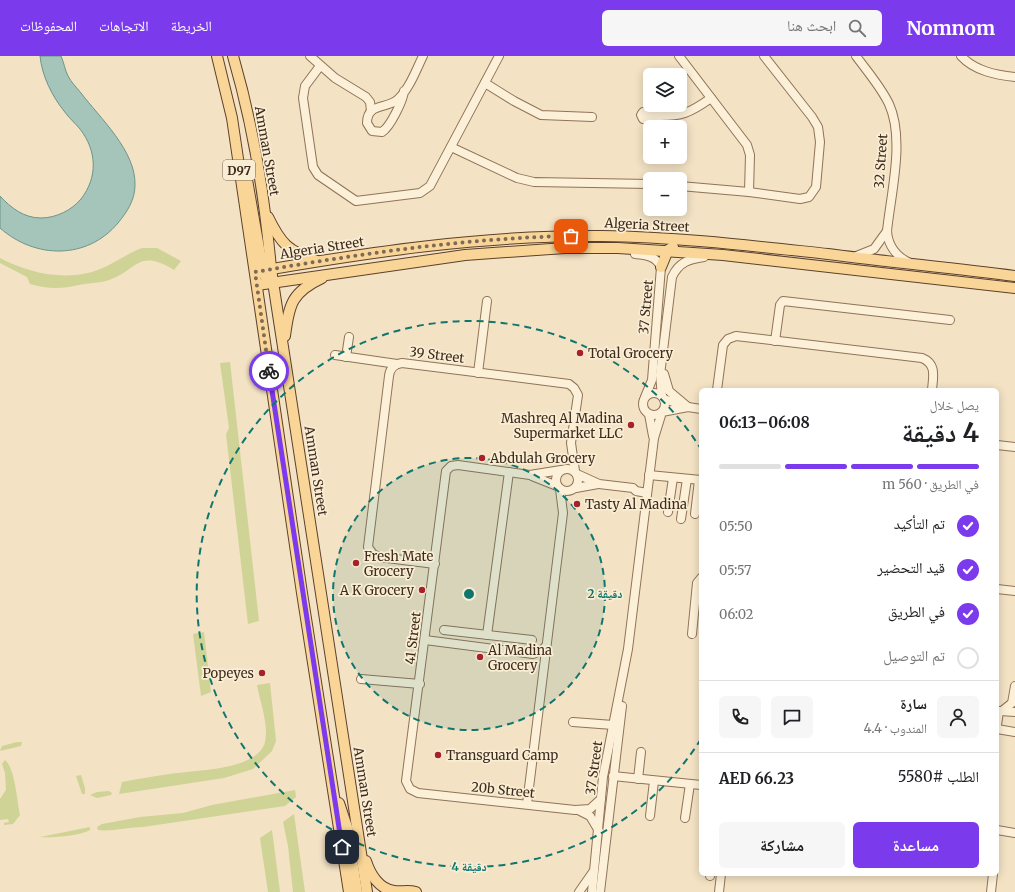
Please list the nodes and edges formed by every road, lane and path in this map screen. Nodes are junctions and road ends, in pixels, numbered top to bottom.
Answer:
1 (217, 56) edge
2 (233, 56) edge
3 (310, 56) edge
4 (423, 56) edge
5 (499, 56) edge
6 (679, 56) edge
7 (764, 56) edge
8 (856, 56) edge
9 (961, 56) edge
10 (320, 66) junction
11 (1015, 77) edge
12 (484, 85) junction
13 (404, 92) junction
14 (361, 93) junction
15 (711, 98) junction
16 (385, 104) junction
17 (371, 111) junction
18 (655, 116) dead end
19 (592, 117) dead end
20 (452, 145) junction
21 (643, 184) edge
22 (687, 187) edge
23 (746, 191) junction
24 (263, 207) junction
25 (887, 231) junction
26 (618, 248) junction
27 (668, 250) junction
28 (723, 255) junction
29 (830, 255) junction
30 (853, 257) junction
31 (319, 262) junction
32 (910, 263) junction
33 (661, 267) junction
34 (332, 274) junction
35 (260, 275) junction
36 (1015, 276) edge
37 (270, 282) junction
38 (1015, 288) edge
39 (486, 301) dead end
40 (950, 320) dead end
41 (350, 337) dead end
42 (775, 341) junction
43 (284, 350) junction
44 (335, 355) dead end
45 (346, 357) junction
46 (662, 358) junction
47 (382, 361) junction
48 (397, 364) junction
49 (389, 372) junction
50 (478, 373) junction
51 (288, 378) junction
52 (717, 388) edge
53 (932, 388) edge
54 (646, 397) junction
55 (663, 398) junction
56 (688, 407) junction
57 (699, 409) edge
58 (662, 412) junction
59 (649, 414) junction
60 (654, 438) junction
61 (999, 445) edge
62 (1015, 447) edge
63 (562, 470) junction
64 (509, 472) junction
65 (576, 473) junction
66 (530, 475) junction
67 (649, 475) junction
68 (673, 478) junction
69 (686, 479) junction
70 (699, 480) edge
71 (599, 484) junction
72 (558, 487) junction
73 (699, 487) edge
74 (576, 488) junction
75 (647, 489) junction
76 (668, 512) dead end
77 (695, 514) dead end
78 (681, 519) dead end
79 (435, 564) junction
80 (699, 580) edge
81 (999, 589) edge
82 (1015, 591) edge
83 (692, 634) dead end
84 (491, 635) junction
85 (425, 640) junction
86 (532, 640) dead end
87 (445, 643) junction
88 (546, 646) junction
89 (492, 648) junction
90 (628, 649) junction
91 (361, 679) dead end
92 (420, 684) junction
93 (1015, 686) edge
94 (999, 711) edge
95 (1015, 712) edge
96 (573, 722) dead end
97 (613, 725) junction
98 (999, 729) edge
99 (1015, 732) edge
100 (641, 752) dead end
101 (613, 776) junction
102 (638, 779) junction
103 (654, 781) junction
104 (690, 784) junction
105 (699, 786) edge
106 (333, 792) junction
107 (427, 793) joint
108 (602, 799) junction
109 (527, 804) junction
110 (576, 810) junction
111 (650, 816) dead end
112 (685, 818) dead end
113 (999, 830) edge
114 (599, 831) junction
115 (1015, 833) edge
116 (360, 851) junction
117 (595, 868) junction
118 (720, 876) edge
119 (993, 876) edge
120 (349, 892) edge
121 (357, 892) edge
122 (367, 892) edge
123 (416, 892) edge
124 (579, 892) edge
125 (592, 892) edge
126 (600, 892) edge
127 (719, 892) edge
128 (991, 892) edge

1 - 35 main road, Amman Street / D97
2 - 24 main road, Amman Street / D97
3 - 10 street
4 - 13 street
5 - 12 street
6 - 15 street
7 - 23 street
8 - 25 street, 32 Street
9 - 11 street
10 - 14 street
10 - 20 street
12 - 19 street
12 - 20 street
13 - 16 street
13 - 17 street
14 - 16 street
14 - 17 street
15 - 18 street
15 - 23 street
16 - 17 street
20 - 21 street
22 - 23 street
24 - 31 main road
24 - 35 main road, Amman Street / D97
25 - 30 street, 32 Street
25 - 32 street, 32 Street
26 - 27 main road, Algeria Street
26 - 33 street, 37 Street
26 - 34 main road, Algeria Street
27 - 28 main road, Algeria Street
27 - 29 main road
27 - 33 main road
28 - 38 main road, Algeria Street
28 - 46 street, 37 Street
29 - 30 main road, Algeria Street
29 - 31 main road, Algeria Street
30 - 32 main road, Algeria Street
31 - 35 main road, Algeria Street
32 - 36 main road, Algeria Street
33 - 54 street, 37 Street
34 - 37 main road, Algeria Street
34 - 43 main road
35 - 37 main road, Algeria Street
35 - 37 main road, Amman Street / D97
35 - 106 main road, Amman Street / D97
37 - 43 main road, Amman Street / D97
37 - 51 main road
39 - 50 street
40 - 42 street
41 - 45 street
42 - 52 street
42 - 53 street
43 - 51 main road, Amman Street / D97
44 - 45 street
45 - 47 street
46 - 55 street, 37 Street
46 - 56 street
47 - 48 street
47 - 49 street
48 - 49 street, 39 Street
48 - 50 street, 39 Street
49 - 79 street
50 - 65 street, 39 Street
51 - 116 main road, Amman Street / D97
54 - 55 street
54 - 59 street
55 - 56 street
55 - 58 street
56 - 57 street
56 - 58 street
58 - 59 street
58 - 60 street, 37 Street
59 - 60 street, 37 Street
60 - 67 street, 37 Street
61 - 62 street
63 - 65 street
63 - 66 street
63 - 72 street
64 - 66 street
64 - 79 street, 41 Street
64 - 84 street
65 - 71 street
65 - 74 street
66 - 72 street
67 - 68 street
67 - 75 street, 37 Street
68 - 69 street
68 - 76 street
69 - 70 street
69 - 78 street
71 - 74 street
71 - 75 street
72 - 74 street
72 - 88 street
73 - 77 street
75 - 90 street, 37 Street
79 - 85 street, 41 Street
80 - 83 street
81 - 82 street
84 - 86 street
84 - 87 street
84 - 89 street
85 - 87 street
85 - 92 street, 41 Street
87 - 89 street
88 - 89 street
88 - 109 street
90 - 97 street, 37 Street
90 - 101 street, 37 Street
91 - 92 street
92 - 107 street, 41 Street
93 - 94 street
94 - 95 street
96 - 97 street
97 - 108 street, 37 Street
98 - 99 street
100 - 102 street
101 - 102 street
101 - 126 street, 37 Street
102 - 103 street
103 - 104 street
103 - 111 street
104 - 105 street
104 - 112 street
106 - 120 main road, Amman Street / D97
106 - 121 main road
107 - 109 street, 20b Street
108 - 110 street, 20b Street
108 - 114 street, 37 Street
109 - 110 street, 20b Street
110 - 114 street, 20b Street
113 - 115 street
114 - 117 street, 37 Street
116 - 122 main road, Amman Street / D97
116 - 123 main road
117 - 124 street
117 - 125 street, 37 Street
118 - 127 street
119 - 128 street

